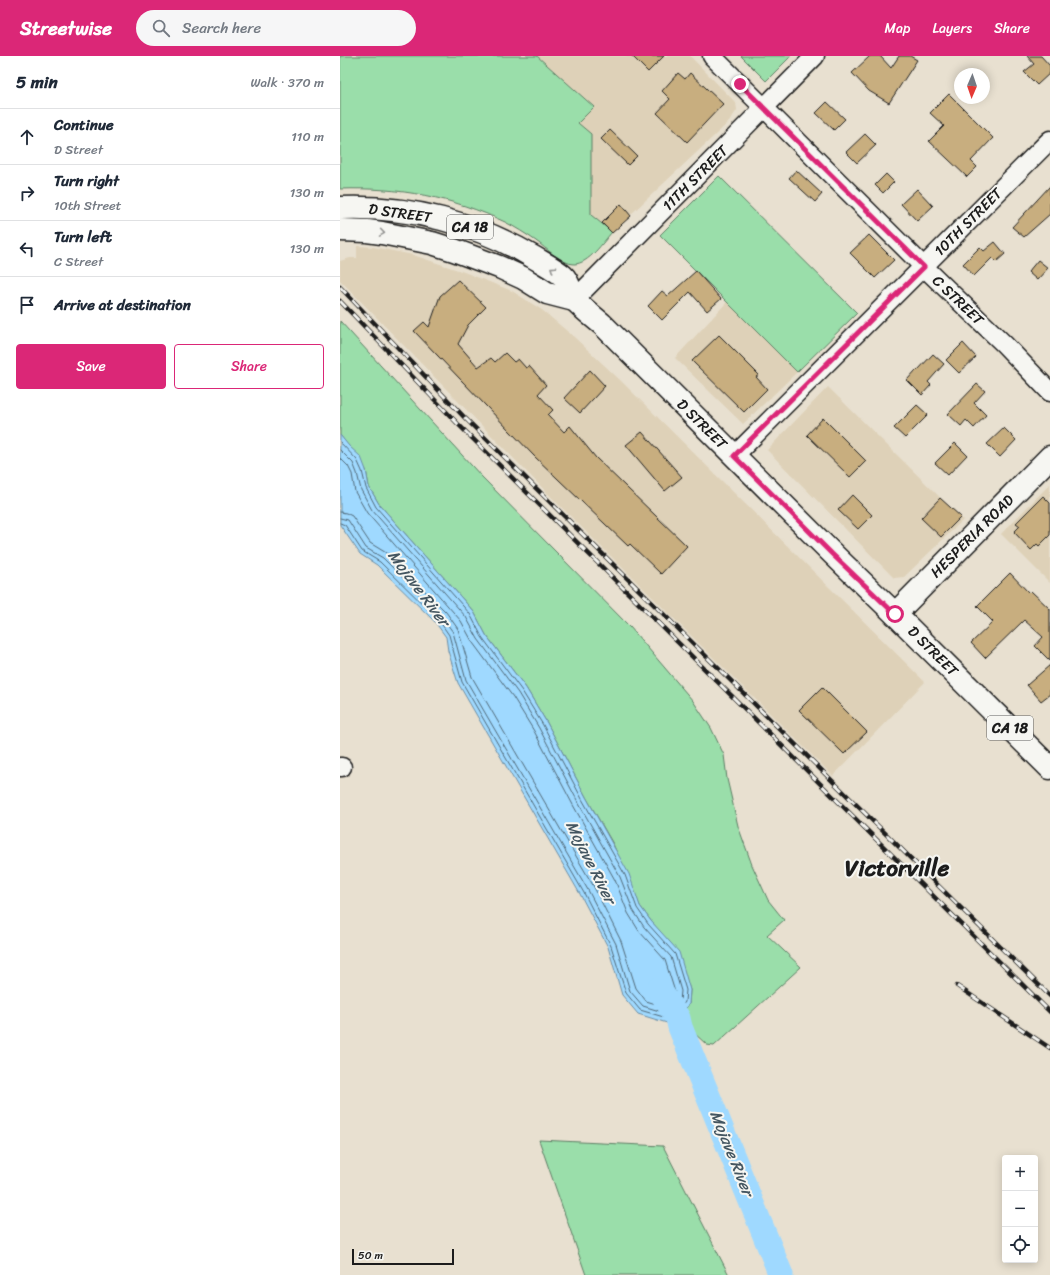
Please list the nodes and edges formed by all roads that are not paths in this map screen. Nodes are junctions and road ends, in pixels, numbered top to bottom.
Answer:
1 (712, 56) edge
2 (815, 56) edge
3 (764, 107) junction
4 (1050, 140) edge
5 (340, 208) edge
6 (342, 230) edge
7 (924, 267) junction
8 (574, 300) junction
9 (1050, 392) edge
10 (734, 456) junction
11 (1050, 457) edge
12 (895, 614) junction
13 (1050, 768) edge

1 - 3 street, C STREET
2 - 3 street, 11TH STREET
3 - 7 street, C STREET
3 - 8 street, 11TH STREET
4 - 7 street, 10TH STREET
8 -> 5 main road, D STREET / CA 18
6 -> 8 main road, D STREET / CA 18
7 - 9 street, C STREET
7 - 10 street, 10TH STREET
8 - 10 main road, D STREET / CA 18
10 - 12 main road, D STREET / CA 18
11 - 12 main road, HESPERIA ROAD
12 - 13 main road, D STREET / CA 18

